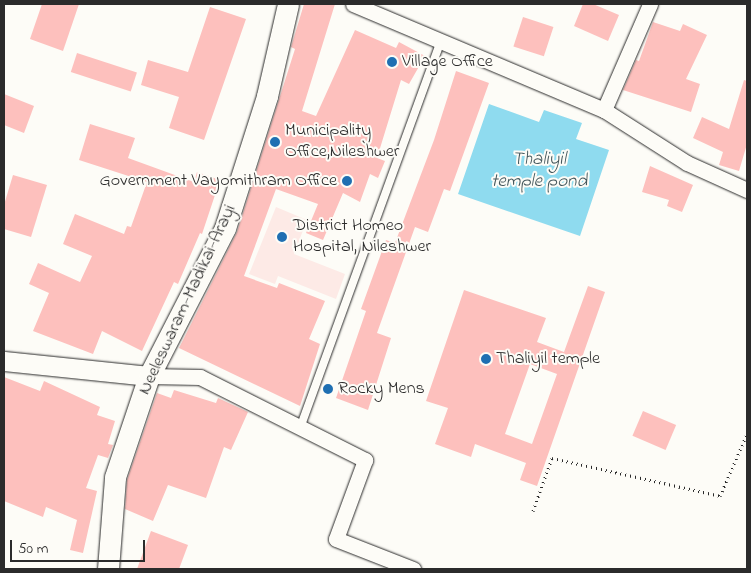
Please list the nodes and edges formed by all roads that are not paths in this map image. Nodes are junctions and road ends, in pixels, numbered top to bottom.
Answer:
1 (288, 4) edge
2 (353, 4) edge
3 (650, 4) edge
4 (441, 40) junction
5 (604, 110) junction
6 (747, 190) edge
7 (4, 361) edge
8 (150, 376) junction
9 (300, 428) junction
10 (108, 569) edge
11 (413, 569) edge

1 - 8 main road, Neeleswaram-Madikai-Arayi
2 - 4 street
3 - 5 street
4 - 5 street
4 - 9 lane
5 - 6 street
7 - 8 street
8 - 9 street
8 - 10 main road, Neeleswaram-Madikai-Arayi
9 - 11 street

